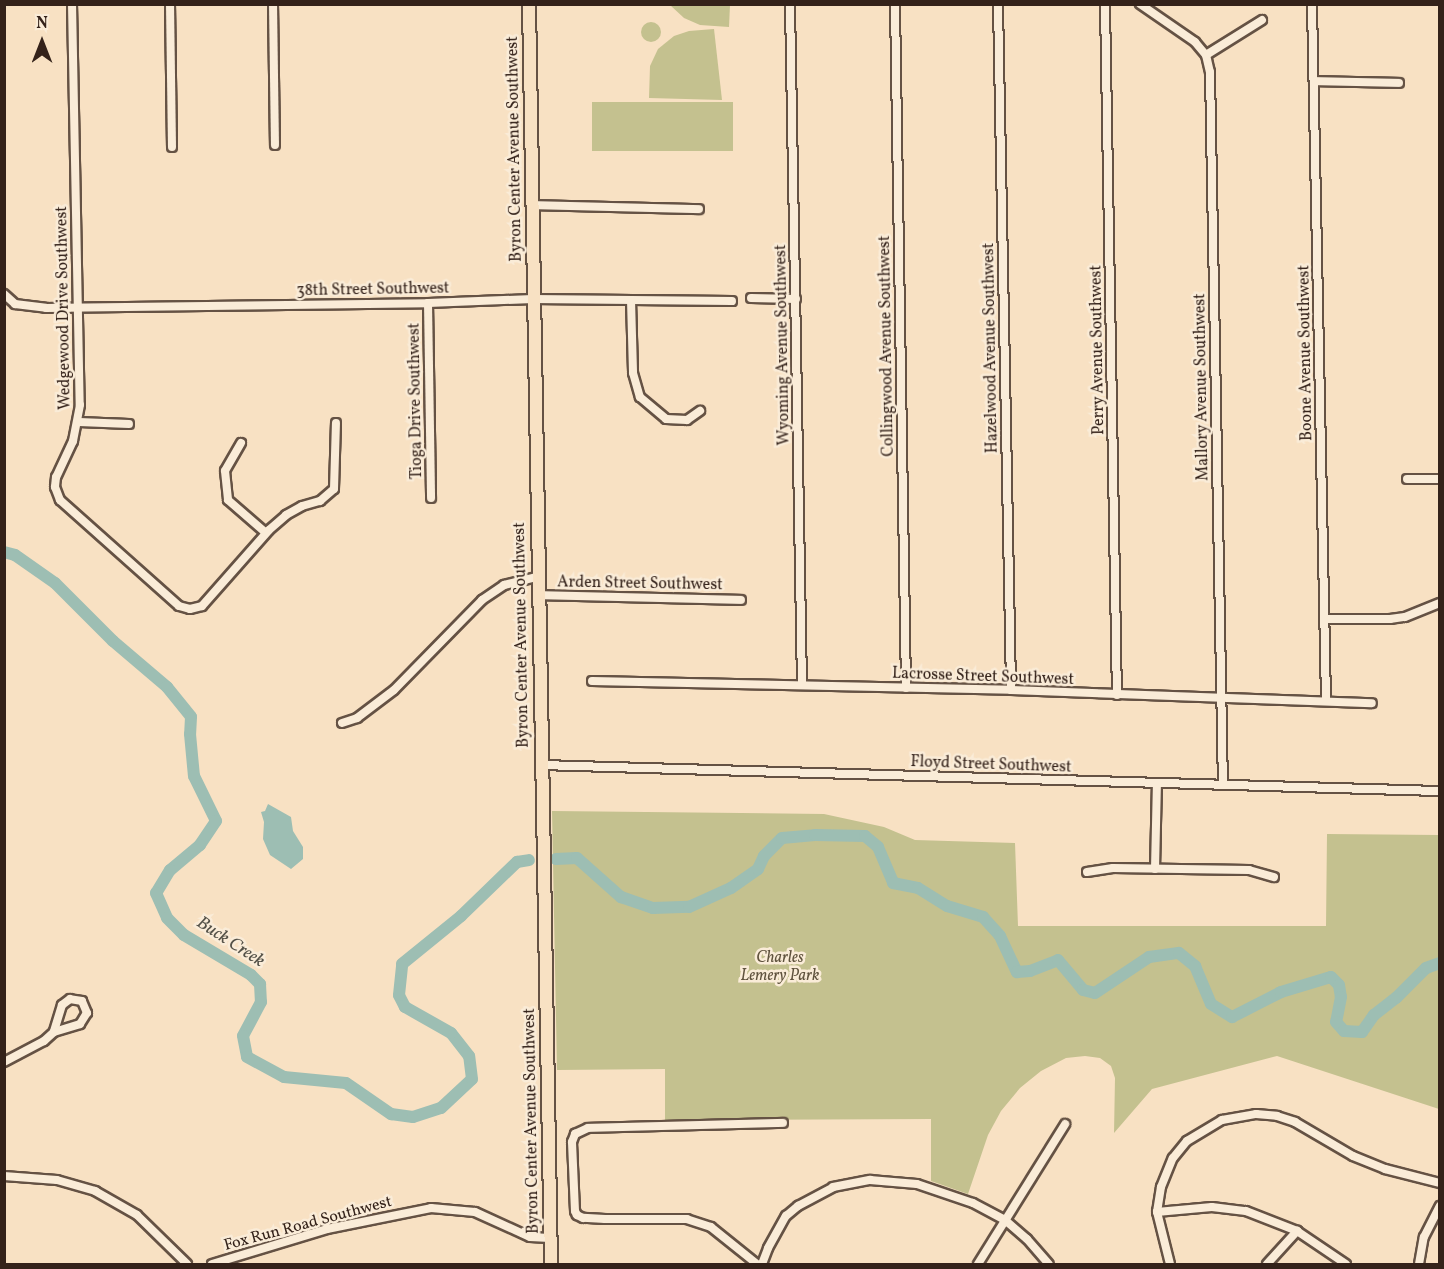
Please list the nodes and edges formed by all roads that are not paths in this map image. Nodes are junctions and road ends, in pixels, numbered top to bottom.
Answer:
1 (72, 4) edge
2 (170, 4) edge
3 (273, 4) edge
4 (528, 4) edge
5 (790, 4) edge
6 (894, 4) edge
7 (998, 4) edge
8 (1105, 4) edge
9 (1140, 4) edge
10 (1312, 4) edge
11 (1262, 20) dead end
12 (1206, 55) junction
13 (1314, 81) junction
14 (1399, 83) dead end
15 (275, 145) dead end
16 (172, 147) dead end
17 (533, 205) junction
18 (699, 209) dead end
19 (4, 294) edge
20 (751, 298) dead end
21 (533, 299) junction
22 (795, 299) junction
23 (631, 300) junction
24 (732, 301) dead end
25 (428, 303) junction
26 (79, 307) junction
27 (700, 411) dead end
28 (79, 422) junction
29 (336, 423) dead end
30 (129, 424) dead end
31 (241, 442) dead end
32 (1407, 479) dead end
33 (1440, 479) edge
34 (431, 498) dead end
35 (266, 533) junction
36 (537, 577) junction
37 (538, 595) junction
38 (741, 600) dead end
39 (1440, 603) edge
40 (1324, 619) junction
41 (592, 681) dead end
42 (802, 685) junction
43 (906, 688) junction
44 (1011, 690) junction
45 (1118, 695) junction
46 (1222, 699) junction
47 (1326, 701) junction
48 (1372, 703) dead end
49 (342, 723) dead end
50 (541, 765) junction
51 (1157, 784) junction
52 (1223, 785) junction
53 (1440, 791) edge
54 (1155, 869) junction
55 (1087, 872) dead end
56 (1274, 877) dead end
57 (54, 1032) junction
58 (4, 1062) edge
59 (783, 1123) dead end
60 (1065, 1124) dead end
61 (4, 1176) edge
62 (1440, 1183) edge
63 (1440, 1206) edge
64 (1157, 1212) junction
65 (1005, 1220) junction
66 (1297, 1231) junction
67 (550, 1238) junction
68 (187, 1264) edge
69 (212, 1264) edge
70 (551, 1264) edge
71 (757, 1264) edge
72 (762, 1264) edge
73 (978, 1264) edge
74 (1049, 1264) edge
75 (1170, 1264) edge
76 (1267, 1264) edge
77 (1346, 1264) edge
78 (1419, 1264) edge

1 - 26 street, Wedgewood Drive Southwest
2 - 16 street
3 - 15 street
4 - 17 main road, Byron Center Avenue Southwest
5 - 22 street, Wyoming Avenue Southwest
6 - 43 street, Collingwood Avenue Southwest
7 - 44 street, Hazelwood Avenue Southwest
8 - 45 street, Perry Avenue Southwest
9 - 12 street
10 - 13 street, Boone Avenue Southwest
11 - 12 street
12 - 46 street, Mallory Avenue Southwest
13 - 14 street
13 - 40 street, Boone Avenue Southwest
17 - 18 street
17 - 21 main road, Byron Center Avenue Southwest
19 - 26 street, 38th Street Southwest
20 - 22 street
21 - 23 street, 38th Street Southwest
21 - 25 street, 38th Street Southwest
21 - 36 main road, Byron Center Avenue Southwest
22 - 42 street, Wyoming Avenue Southwest
23 - 24 street, 38th Street Southwest
23 - 27 street
25 - 26 street, 38th Street Southwest
25 - 34 street, Tioga Drive Southwest
26 - 28 street, Wedgewood Drive Southwest
28 - 30 street
28 - 35 street, Wedgewood Drive Southwest
29 - 35 street, Wedgewood Drive Southwest
31 - 35 street
32 - 33 street
36 - 37 main road, Byron Center Avenue Southwest
36 - 49 street
37 - 38 street, Arden Street Southwest
37 - 50 main road, Byron Center Avenue Southwest
39 - 40 street
40 - 47 street, Boone Avenue Southwest
41 - 42 street, Lacrosse Street Southwest
42 - 43 street, Lacrosse Street Southwest
43 - 44 street, Lacrosse Street Southwest
44 - 45 street, Lacrosse Street Southwest
45 - 46 street, Lacrosse Street Southwest
46 - 47 street, Lacrosse Street Southwest
46 - 52 street, Mallory Avenue Southwest
47 - 48 street, Lacrosse Street Southwest
50 - 51 street, Floyd Street Southwest
50 - 67 main road, Byron Center Avenue Southwest
51 - 52 street, Floyd Street Southwest
51 - 54 street
52 - 53 street, Floyd Street Southwest
54 - 55 street
54 - 56 street
57 - 57 street
57 - 58 street
59 - 71 street
60 - 65 street
61 - 68 street
62 - 64 street
63 - 78 street
64 - 66 street
64 - 75 street
65 - 72 street
65 - 73 street
65 - 74 street
66 - 76 street
66 - 77 street
67 - 69 street, Fox Run Road Southwest
67 - 70 main road, Byron Center Avenue Southwest

